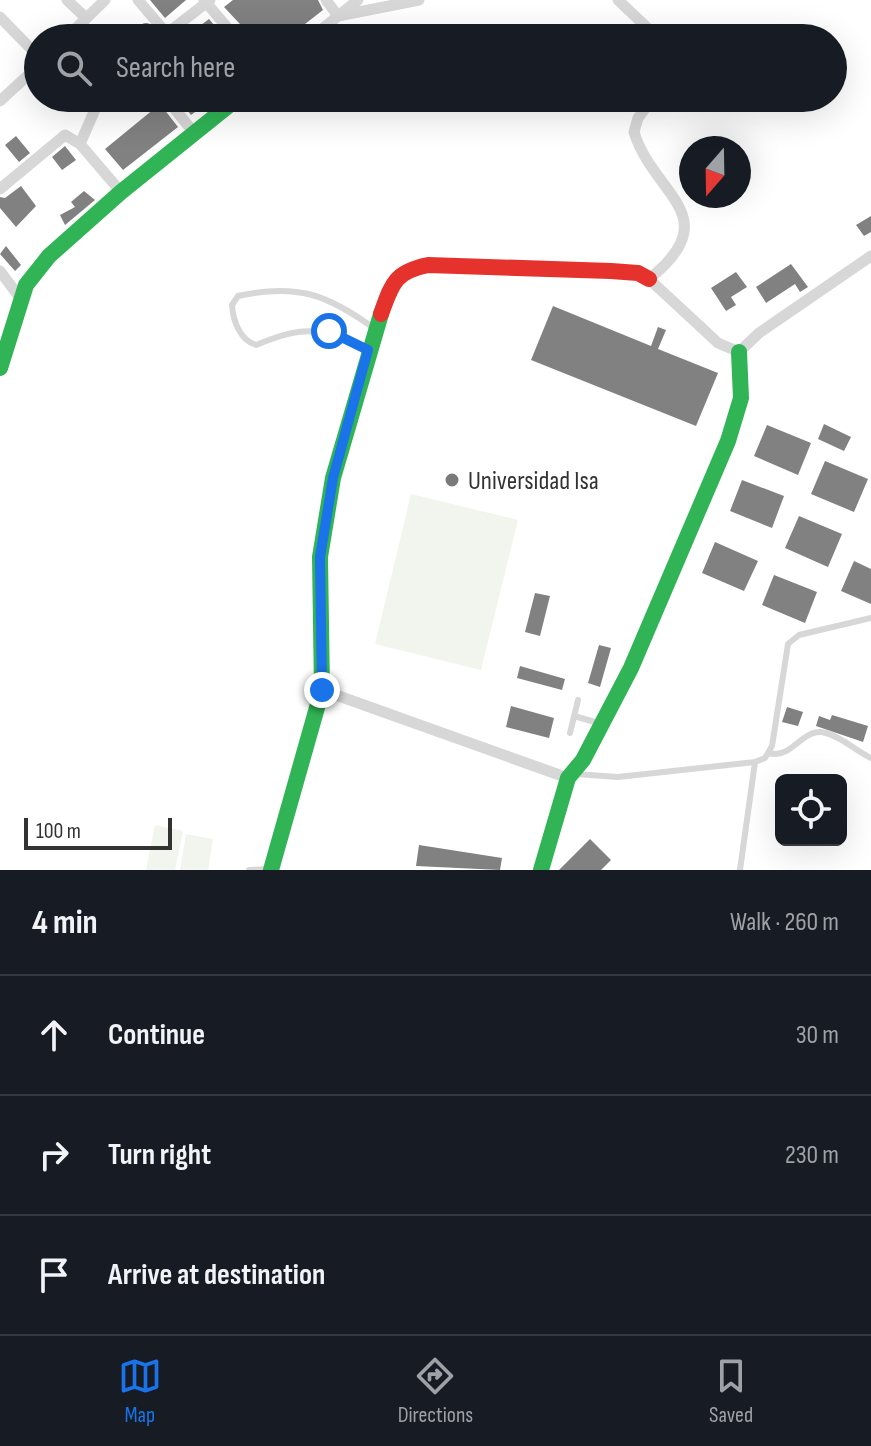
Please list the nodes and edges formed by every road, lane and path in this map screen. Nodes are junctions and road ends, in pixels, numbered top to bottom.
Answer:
1 (67, 0) edge
2 (105, 0) edge
3 (138, 0) edge
4 (326, 0) edge
5 (358, 0) edge
6 (419, 0) edge
7 (618, 0) edge
8 (207, 1) edge
9 (338, 16) junction
10 (0, 17) edge
11 (86, 18) junction
12 (80, 24) edge
13 (155, 24) edge
14 (179, 24) edge
15 (225, 24) edge
16 (328, 24) edge
17 (643, 24) edge
18 (24, 42) edge
19 (24, 78) edge
20 (1, 97) edge
21 (94, 112) edge
22 (177, 112) edge
23 (220, 112) edge
24 (642, 112) edge
25 (194, 133) junction
26 (80, 144) junction
27 (0, 189) edge
28 (121, 192) junction
29 (871, 256) edge
30 (0, 271) edge
31 (649, 279) junction
32 (20, 298) junction
33 (375, 329) junction
34 (368, 350) junction
35 (739, 352) junction
36 (0, 368) edge
37 (871, 618) edge
38 (322, 690) junction
39 (578, 700) dead end
40 (574, 716) junction
41 (602, 724) junction
42 (570, 733) dead end
43 (769, 753) junction
44 (871, 758) edge
45 (755, 762) junction
46 (572, 776) junction
47 (271, 869) edge
48 (249, 870) edge
49 (541, 870) edge
50 (740, 870) edge

1 - 11 street
2 - 11 street
3 - 13 street
4 - 9 street
5 - 9 street
6 - 9 street
7 - 17 street
8 - 14 street
8 - 15 street
9 - 16 street
10 - 18 street
11 - 12 street
19 - 20 street
21 - 26 street
22 - 25 street
23 - 25 street
24 - 31 street
25 - 28 street
26 - 27 street
26 - 28 street
28 - 32 street
29 - 35 street
30 - 32 street
31 - 33 street
31 - 35 street
32 - 36 street
33 - 34 street
33 - 34 lane
34 - 38 street
35 - 41 street
37 - 43 lane
38 - 46 street
38 - 47 street
39 - 40 lane
40 - 41 lane
40 - 42 lane
41 - 46 street
43 - 44 lane
43 - 45 lane
45 - 46 lane
45 - 50 lane
46 - 49 street
47 - 48 lane

